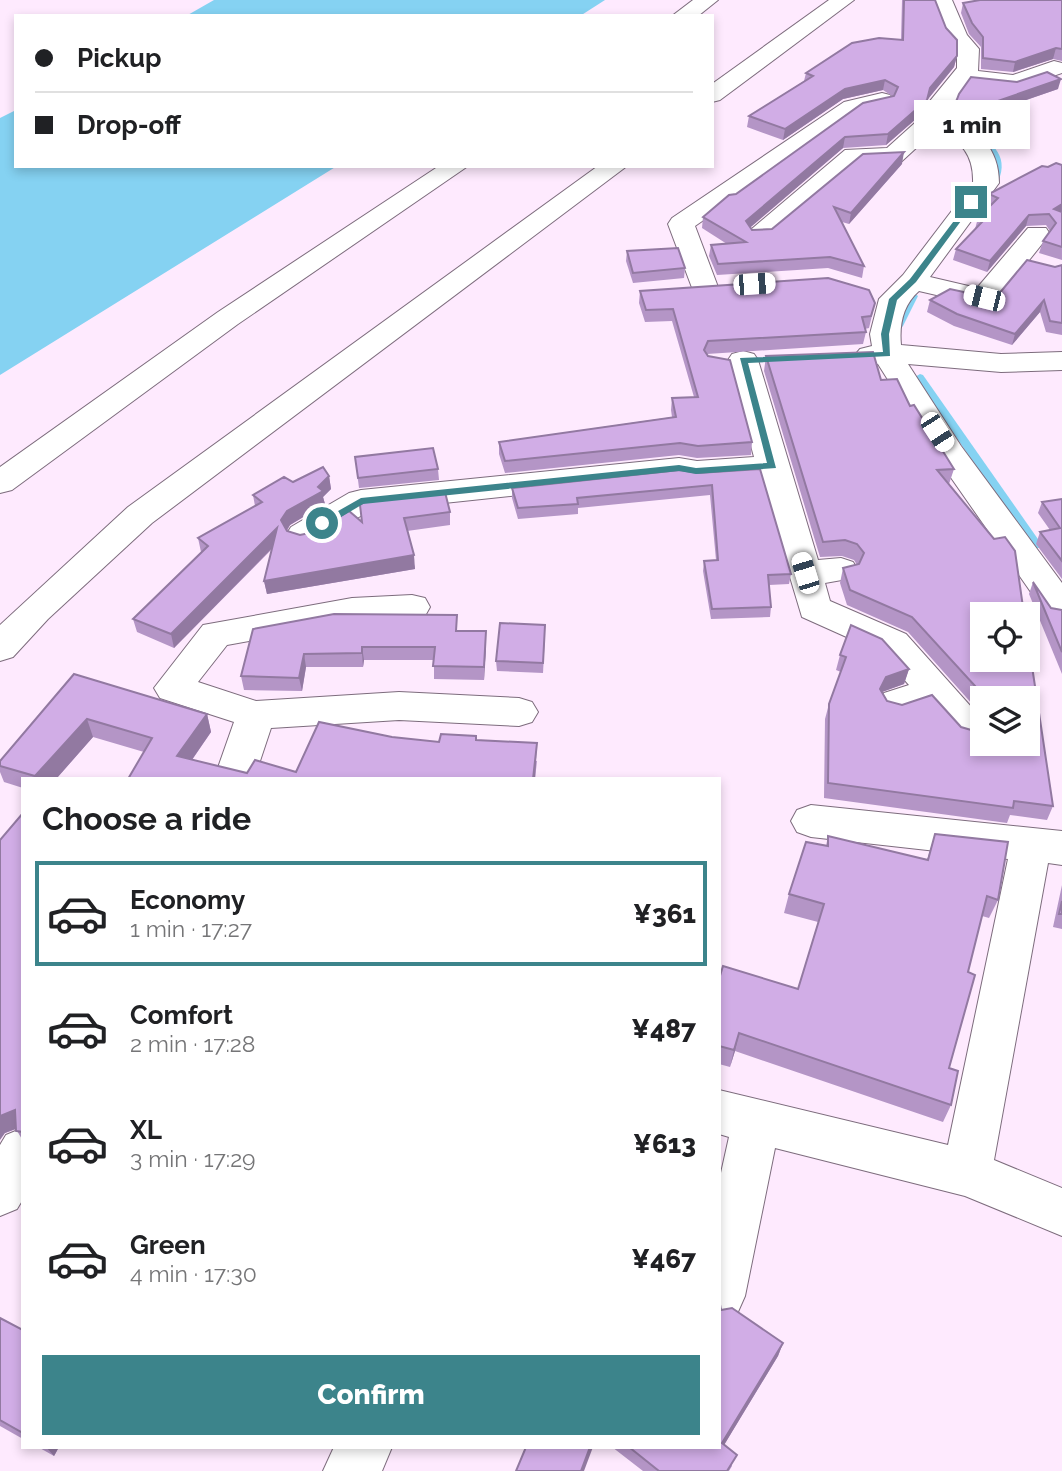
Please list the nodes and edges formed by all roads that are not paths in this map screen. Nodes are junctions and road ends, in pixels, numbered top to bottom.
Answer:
1 (707, 0) edge
2 (853, 3) edge
3 (951, 3) edge
4 (686, 14) edge
5 (1054, 68) dead end
6 (963, 76) junction
7 (714, 94) edge
8 (882, 100) edge
9 (938, 115) junction
10 (453, 168) edge
11 (612, 168) edge
12 (760, 233) edge
13 (1037, 234) dead end
14 (705, 287) edge
15 (863, 290) edge
16 (903, 290) junction
17 (887, 354) junction
18 (848, 356) edge
19 (743, 360) dead end
20 (1062, 361) edge
21 (773, 466) junction
22 (0, 483) edge
23 (303, 535) edge
24 (1047, 566) edge
25 (841, 570) edge
26 (805, 573) junction
27 (412, 607) dead end
28 (1062, 609) edge
29 (0, 648) edge
30 (936, 691) junction
31 (898, 703) edge
32 (519, 712) dead end
33 (256, 715) junction
34 (970, 731) edge
35 (235, 777) edge
36 (811, 821) dead end
37 (1046, 847) edge
38 (738, 1116) edge
39 (21, 1155) edge
40 (967, 1173) junction
41 (0, 1192) edge
42 (0, 1200) edge
43 (21, 1206) edge
44 (1062, 1212) edge
45 (721, 1277) edge
46 (364, 1449) edge
47 (351, 1471) edge

1 - 4 street
2 - 7 street
3 - 6 street
5 - 6 street
6 - 9 street
8 - 14 street
9 - 12 street
9 - 16 street
10 - 22 street
11 - 29 street
13 - 16 street
15 - 16 street
16 - 17 street
17 - 18 street
17 - 20 street
17 - 24 street
19 - 21 street
21 - 23 street
21 - 26 street
24 - 28 street
25 - 26 street
26 - 30 street
27 - 33 street
30 - 31 street
30 - 34 street
32 - 33 street
33 - 35 street
36 - 37 street
37 - 40 street
38 - 40 street
38 - 45 street
39 - 41 street
40 - 44 street
42 - 43 street
46 - 47 street

